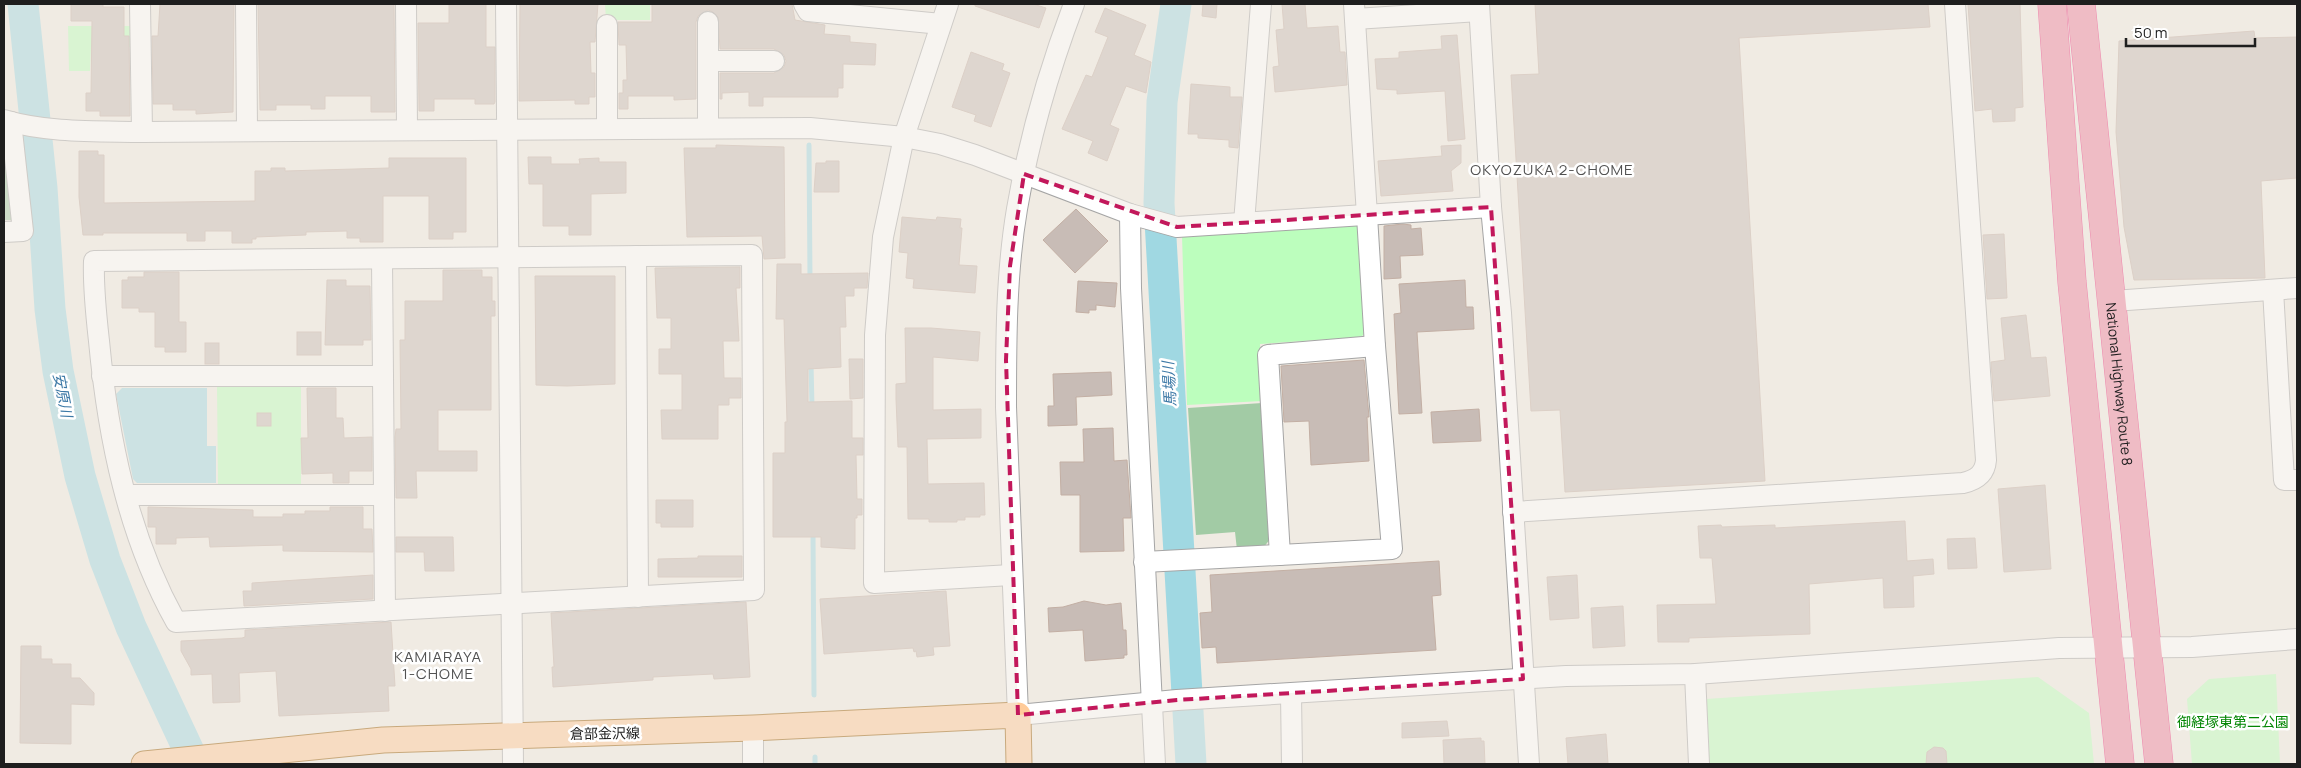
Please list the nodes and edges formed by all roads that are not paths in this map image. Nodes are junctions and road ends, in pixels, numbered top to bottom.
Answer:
1 (140, 4) edge
2 (246, 4) edge
3 (406, 4) edge
4 (506, 4) edge
5 (804, 4) edge
6 (948, 4) edge
7 (1074, 4) edge
8 (1261, 4) edge
9 (1956, 4) edge
10 (2052, 4) edge
11 (2081, 4) edge
12 (1479, 7) edge
13 (872, 10) edge
14 (1354, 11) edge
15 (708, 22) dead end
16 (941, 24) junction
17 (607, 25) dead end
18 (774, 61) dead end
19 (708, 62) junction
20 (11, 122) edge
21 (708, 127) junction
22 (607, 128) junction
23 (407, 130) junction
24 (507, 130) junction
25 (247, 131) junction
26 (142, 132) junction
27 (904, 137) junction
28 (1024, 174) junction
29 (1491, 207) junction
30 (1130, 214) junction
31 (1367, 215) junction
32 (1244, 223) junction
33 (4, 232) edge
34 (636, 256) junction
35 (382, 258) junction
36 (507, 258) junction
37 (2297, 288) edge
38 (2273, 290) junction
39 (2113, 301) junction
40 (1375, 346) junction
41 (102, 376) junction
42 (383, 376) junction
43 (2297, 480) edge
44 (126, 495) junction
45 (384, 496) junction
46 (1514, 512) junction
47 (1280, 555) junction
48 (1152, 562) junction
49 (1011, 575) junction
50 (638, 597) junction
51 (512, 605) junction
52 (385, 611) junction
53 (2297, 639) edge
54 (2109, 647) junction
55 (2148, 648) junction
56 (1695, 674) junction
57 (1523, 679) junction
58 (1291, 694) junction
59 (1153, 702) junction
60 (1018, 715) junction
61 (753, 728) junction
62 (513, 735) junction
63 (153, 764) edge
64 (513, 764) edge
65 (754, 764) edge
66 (1018, 764) edge
67 (1155, 764) edge
68 (1292, 764) edge
69 (1529, 764) edge
70 (1700, 764) edge
71 (2120, 764) edge
72 (2159, 764) edge

1 - 26 street
2 - 25 street
3 - 23 street
4 - 24 street
5 - 13 street
6 - 16 street
7 - 28 street
8 - 32 street
9 - 46 street
10 - 54 highway
11 - 39 highway, National Highway Route 8
12 - 14 street
12 - 29 street
13 - 16 street
14 - 31 street
15 - 19 street
16 - 27 street
17 - 22 street
18 - 19 street
19 - 21 street
20 - 26 street
20 - 33 street
21 - 22 street
21 - 27 street
22 - 24 street
23 - 24 street
23 - 25 street
24 - 36 street
25 - 26 street
27 - 28 street
27 - 49 street
28 - 30 street
28 - 49 street
29 - 31 street
29 - 46 street
30 - 32 street
30 - 48 street
31 - 32 street
31 - 40 street
34 - 36 street
34 - 50 street
34 - 50 street
35 - 36 street
35 - 41 street
35 - 42 street
36 - 51 street
37 - 38 street
38 - 39 street
38 - 43 street
39 - 55 highway, National Highway Route 8
40 - 47 street
40 - 47 street
41 - 42 street
41 - 44 street
42 - 45 street
44 - 45 street
44 - 52 street
45 - 52 street
46 - 57 street
47 - 48 street
48 - 59 street
49 - 60 street
50 - 51 street
51 - 52 street
51 - 62 street
53 - 55 street
54 - 55 street
54 - 56 street
54 - 71 highway
55 - 72 highway, National Highway Route 8
56 - 57 street
56 - 70 street
57 - 58 street
57 - 69 street
58 - 59 street
58 - 68 street
59 - 60 street
59 - 67 street
60 - 61 main road, 倉部金沢線
60 - 66 main road
61 - 62 main road, 倉部金沢線
61 - 65 street
62 - 63 main road, 倉部金沢線
62 - 64 street

